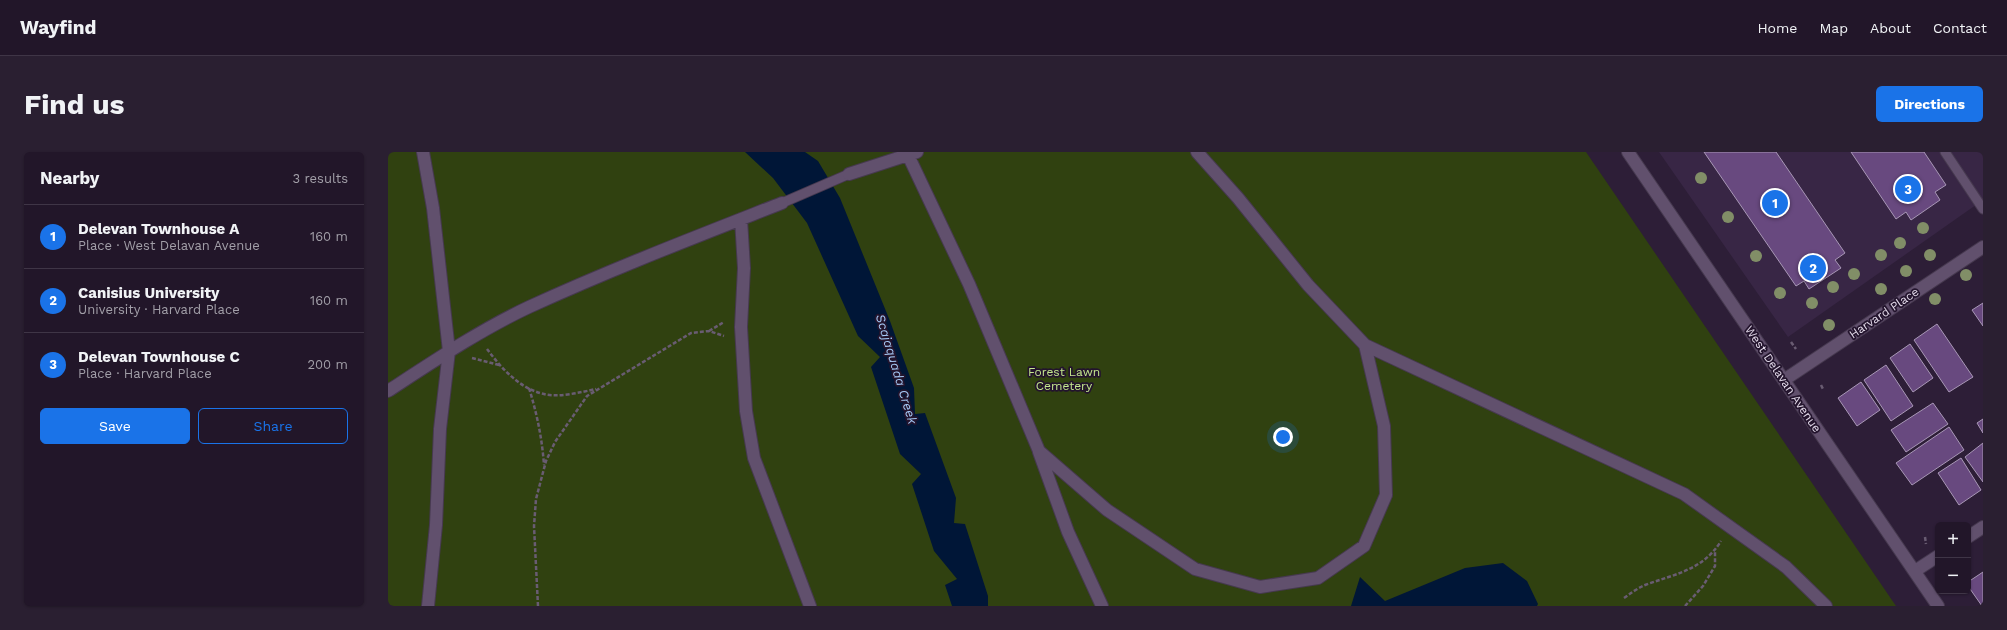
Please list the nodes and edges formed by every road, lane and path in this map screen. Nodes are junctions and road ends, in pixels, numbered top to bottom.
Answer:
1 (423, 152) edge
2 (1197, 152) edge
3 (1628, 152) edge
4 (1945, 152) edge
5 (910, 153) edge
6 (849, 174) joint
7 (782, 203) joint
8 (1983, 209) edge
9 (741, 219) junction
10 (1983, 247) edge
11 (477, 336) junction
12 (1791, 342) dead end
13 (1365, 345) junction
14 (743, 346) junction
15 (1796, 349) dead end
16 (449, 351) junction
17 (1784, 380) junction
18 (1821, 385) dead end
19 (528, 388) junction
20 (599, 389) junction
21 (1823, 389) dead end
22 (388, 391) edge
23 (1039, 451) junction
24 (544, 468) junction
25 (1729, 526) junction
26 (1983, 527) edge
27 (1971, 535) edge
28 (1926, 537) dead end
29 (1926, 544) dead end
30 (1715, 550) junction
31 (1935, 558) edge
32 (1915, 571) junction
33 (1624, 598) dead end
34 (428, 606) edge
35 (538, 606) edge
36 (810, 606) edge
37 (1102, 606) edge
38 (1685, 606) edge
39 (1826, 606) edge
40 (1938, 606) edge

1 - 16 street
2 - 13 street
3 - 17 street, West Delavan Avenue
4 - 8 lane
5 - 6 street
5 - 23 street
6 - 7 lane
7 - 9 street
9 - 11 street
9 - 14 street
10 - 17 street, Harvard Place
11 - 16 street
11 - 19 path
12 - 15 path
13 - 23 street
13 - 25 street
14 - 20 path
14 - 36 street
16 - 22 street
16 - 34 street
17 - 32 street, West Delavan Avenue
18 - 21 path
19 - 20 path
19 - 24 path
20 - 24 path
23 - 37 street
24 - 35 path
25 - 30 path
25 - 39 street
26 - 27 street
28 - 29 path
30 - 33 path
30 - 38 path
31 - 32 street
32 - 40 street, West Delavan Avenue

